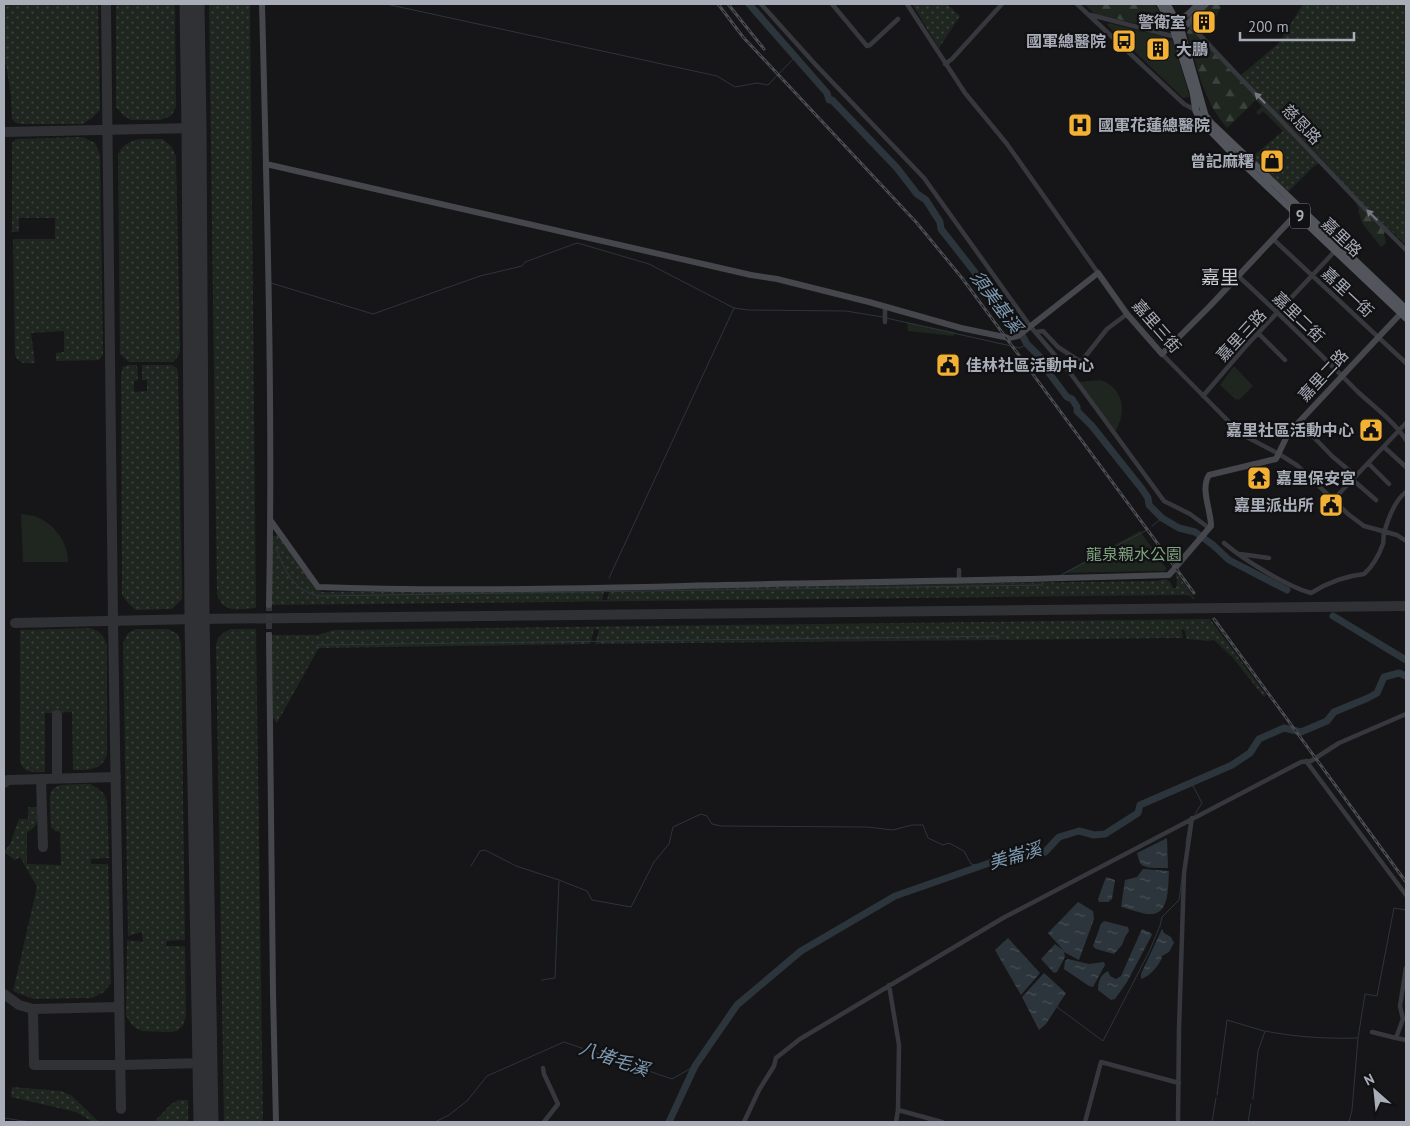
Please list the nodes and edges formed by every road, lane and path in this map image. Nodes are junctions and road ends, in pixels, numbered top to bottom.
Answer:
1 (262, 4) edge
2 (761, 4) edge
3 (832, 4) edge
4 (907, 4) edge
5 (1002, 4) edge
6 (1077, 4) edge
7 (1160, 4) edge
8 (1167, 4) edge
9 (1198, 4) edge
10 (1206, 4) edge
11 (1089, 15) junction
12 (898, 19) dead end
13 (1188, 23) junction
14 (1175, 24) junction
15 (1181, 30) junction
16 (1176, 37) junction
17 (945, 64) junction
18 (1196, 111) junction
19 (1205, 116) junction
20 (266, 164) junction
21 (1299, 211) junction
22 (1273, 239) junction
23 (1338, 248) junction
24 (1406, 250) edge
25 (1098, 273) junction
26 (1238, 275) junction
27 (1312, 276) junction
28 (885, 308) junction
29 (1405, 312) edge
30 (1279, 313) junction
31 (1127, 314) junction
32 (885, 322) dead end
33 (1030, 326) junction
34 (1036, 332) junction
35 (1259, 334) junction
36 (1378, 337) junction
37 (1162, 354) junction
38 (1286, 360) dead end
39 (1080, 363) junction
40 (1406, 363) edge
41 (1087, 366) dead end
42 (1342, 376) junction
43 (1203, 396) junction
44 (1299, 422) junction
45 (1406, 423) edge
46 (1400, 430) junction
47 (1406, 440) edge
48 (1384, 447) junction
49 (1279, 454) junction
50 (1368, 463) junction
51 (1406, 467) edge
52 (1354, 478) junction
53 (1389, 484) dead end
54 (1406, 492) edge
55 (1334, 500) junction
56 (1376, 500) dead end
57 (271, 521) junction
58 (1207, 530) junction
59 (1384, 532) junction
60 (1406, 541) edge
61 (1224, 543) dead end
62 (1236, 553) junction
63 (1268, 558) dead end
64 (959, 570) dead end
65 (959, 580) junction
66 (269, 605) tunnel mouth
67 (270, 636) tunnel mouth
68 (1406, 714) edge
69 (1306, 760) junction
70 (1192, 818) junction
71 (1406, 895) edge
72 (1406, 968) edge
73 (889, 985) junction
74 (1372, 1032) dead end
75 (1396, 1038) junction
76 (1406, 1040) edge
77 (543, 1068) dead end
78 (1179, 1084) junction
79 (898, 1110) junction
80 (276, 1122) edge
81 (544, 1122) edge
82 (744, 1122) edge
83 (896, 1122) edge
84 (942, 1122) edge
85 (1085, 1122) edge
86 (1178, 1122) edge

1 - 20 street
2 - 33 street
3 - 12 street
4 - 17 street, 嘉里三街
5 - 17 street
6 - 11 street
7 - 14 main road, 9
8 - 14 main road, 9
9 - 14 street
10 - 13 street
11 - 16 street
11 - 18 street
13 - 14 street
13 - 15 street
24 -> 13 street, 慈恩路
14 - 15 main road, 9
14 - 16 main road, 9
15 - 16 street
15 - 19 main road, 9
16 - 18 main road, 9
17 - 25 street, 嘉里三街
18 - 19 street
18 - 21 main road, 嘉里路 / 9
19 - 21 main road, 嘉里路 / 9
20 - 28 street
20 - 57 street
21 - 22 street
21 - 23 main road, 嘉里路 / 9
22 - 26 street
22 - 27 street, 嘉里一街
23 - 27 street, 嘉里三路
23 - 29 main road, 嘉里路 / 9
25 - 31 street, 嘉里三街
25 - 33 street
26 - 30 street, 嘉里二街
26 - 37 street
27 - 30 street, 嘉里三路
27 - 36 street, 嘉里一街
28 - 32 street
28 - 33 street
29 - 36 street, 嘉里二路
30 - 35 street, 嘉里三路
30 - 42 street, 嘉里二街
31 - 37 street, 嘉里三街
31 - 39 street
33 - 34 street
34 - 39 street
34 - 58 street
35 - 38 street
35 - 43 street, 嘉里三路
36 - 40 street, 嘉里一街
36 - 42 street, 嘉里二路
37 - 43 street, 嘉里三街
39 - 41 street
42 - 44 street, 嘉里二路
42 - 46 street, 嘉里二街
43 - 49 street, 嘉里三街
44 - 49 street, 嘉里二路
44 - 52 street
45 - 46 street
46 - 47 street, 嘉里二街
46 - 48 street
48 - 50 street
48 - 51 street
49 - 55 street, 嘉里三街
49 - 58 street
50 - 52 street
50 - 53 street
52 - 55 street
52 - 56 street
54 - 59 street
55 - 59 street, 嘉里三街
57 - 65 street
57 - 66 street
58 - 65 street
59 - 60 street, 嘉里三街
59 - 62 street
61 - 62 street
62 - 63 street
64 - 65 street
67 - 80 street
68 - 69 street
69 - 70 street
69 - 71 street
70 - 73 street
70 - 78 street
72 - 75 street
73 - 79 street
73 - 82 street
74 - 75 street
75 - 76 street
77 - 81 street
78 - 85 street
78 - 86 street
79 - 83 street
79 - 84 street

